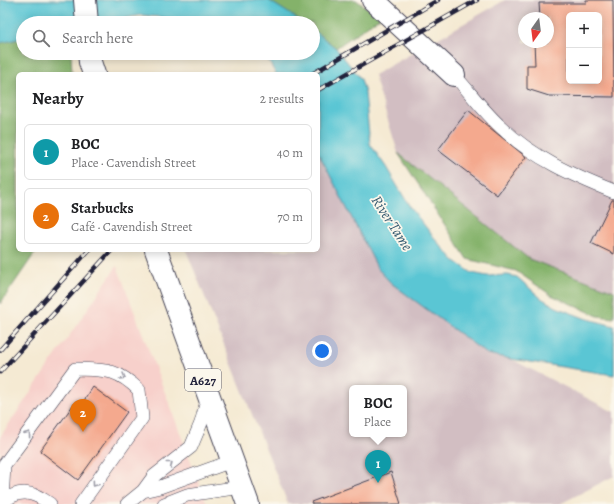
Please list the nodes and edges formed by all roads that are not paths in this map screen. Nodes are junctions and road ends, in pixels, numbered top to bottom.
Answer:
1 (85, 0) edge
2 (373, 0) edge
3 (86, 16) edge
4 (90, 60) edge
5 (93, 72) edge
6 (454, 75) joint
7 (614, 192) edge
8 (157, 252) edge
9 (209, 396) junction
10 (232, 461) junction
11 (143, 491) junction
12 (244, 495) edge
13 (2, 503) edge
14 (50, 504) edge
15 (81, 504) edge
16 (127, 504) edge
17 (164, 504) edge

1 - 3 main road
2 - 6 main road
4 - 5 main road
6 - 7 lane
8 - 9 main road, A627
9 - 10 main road, A627
11 -> 9 lane
10 - 11 lane
10 - 12 main road, A627
11 - 16 lane
12 - 17 lane
13 - 14 lane
13 -> 15 lane

